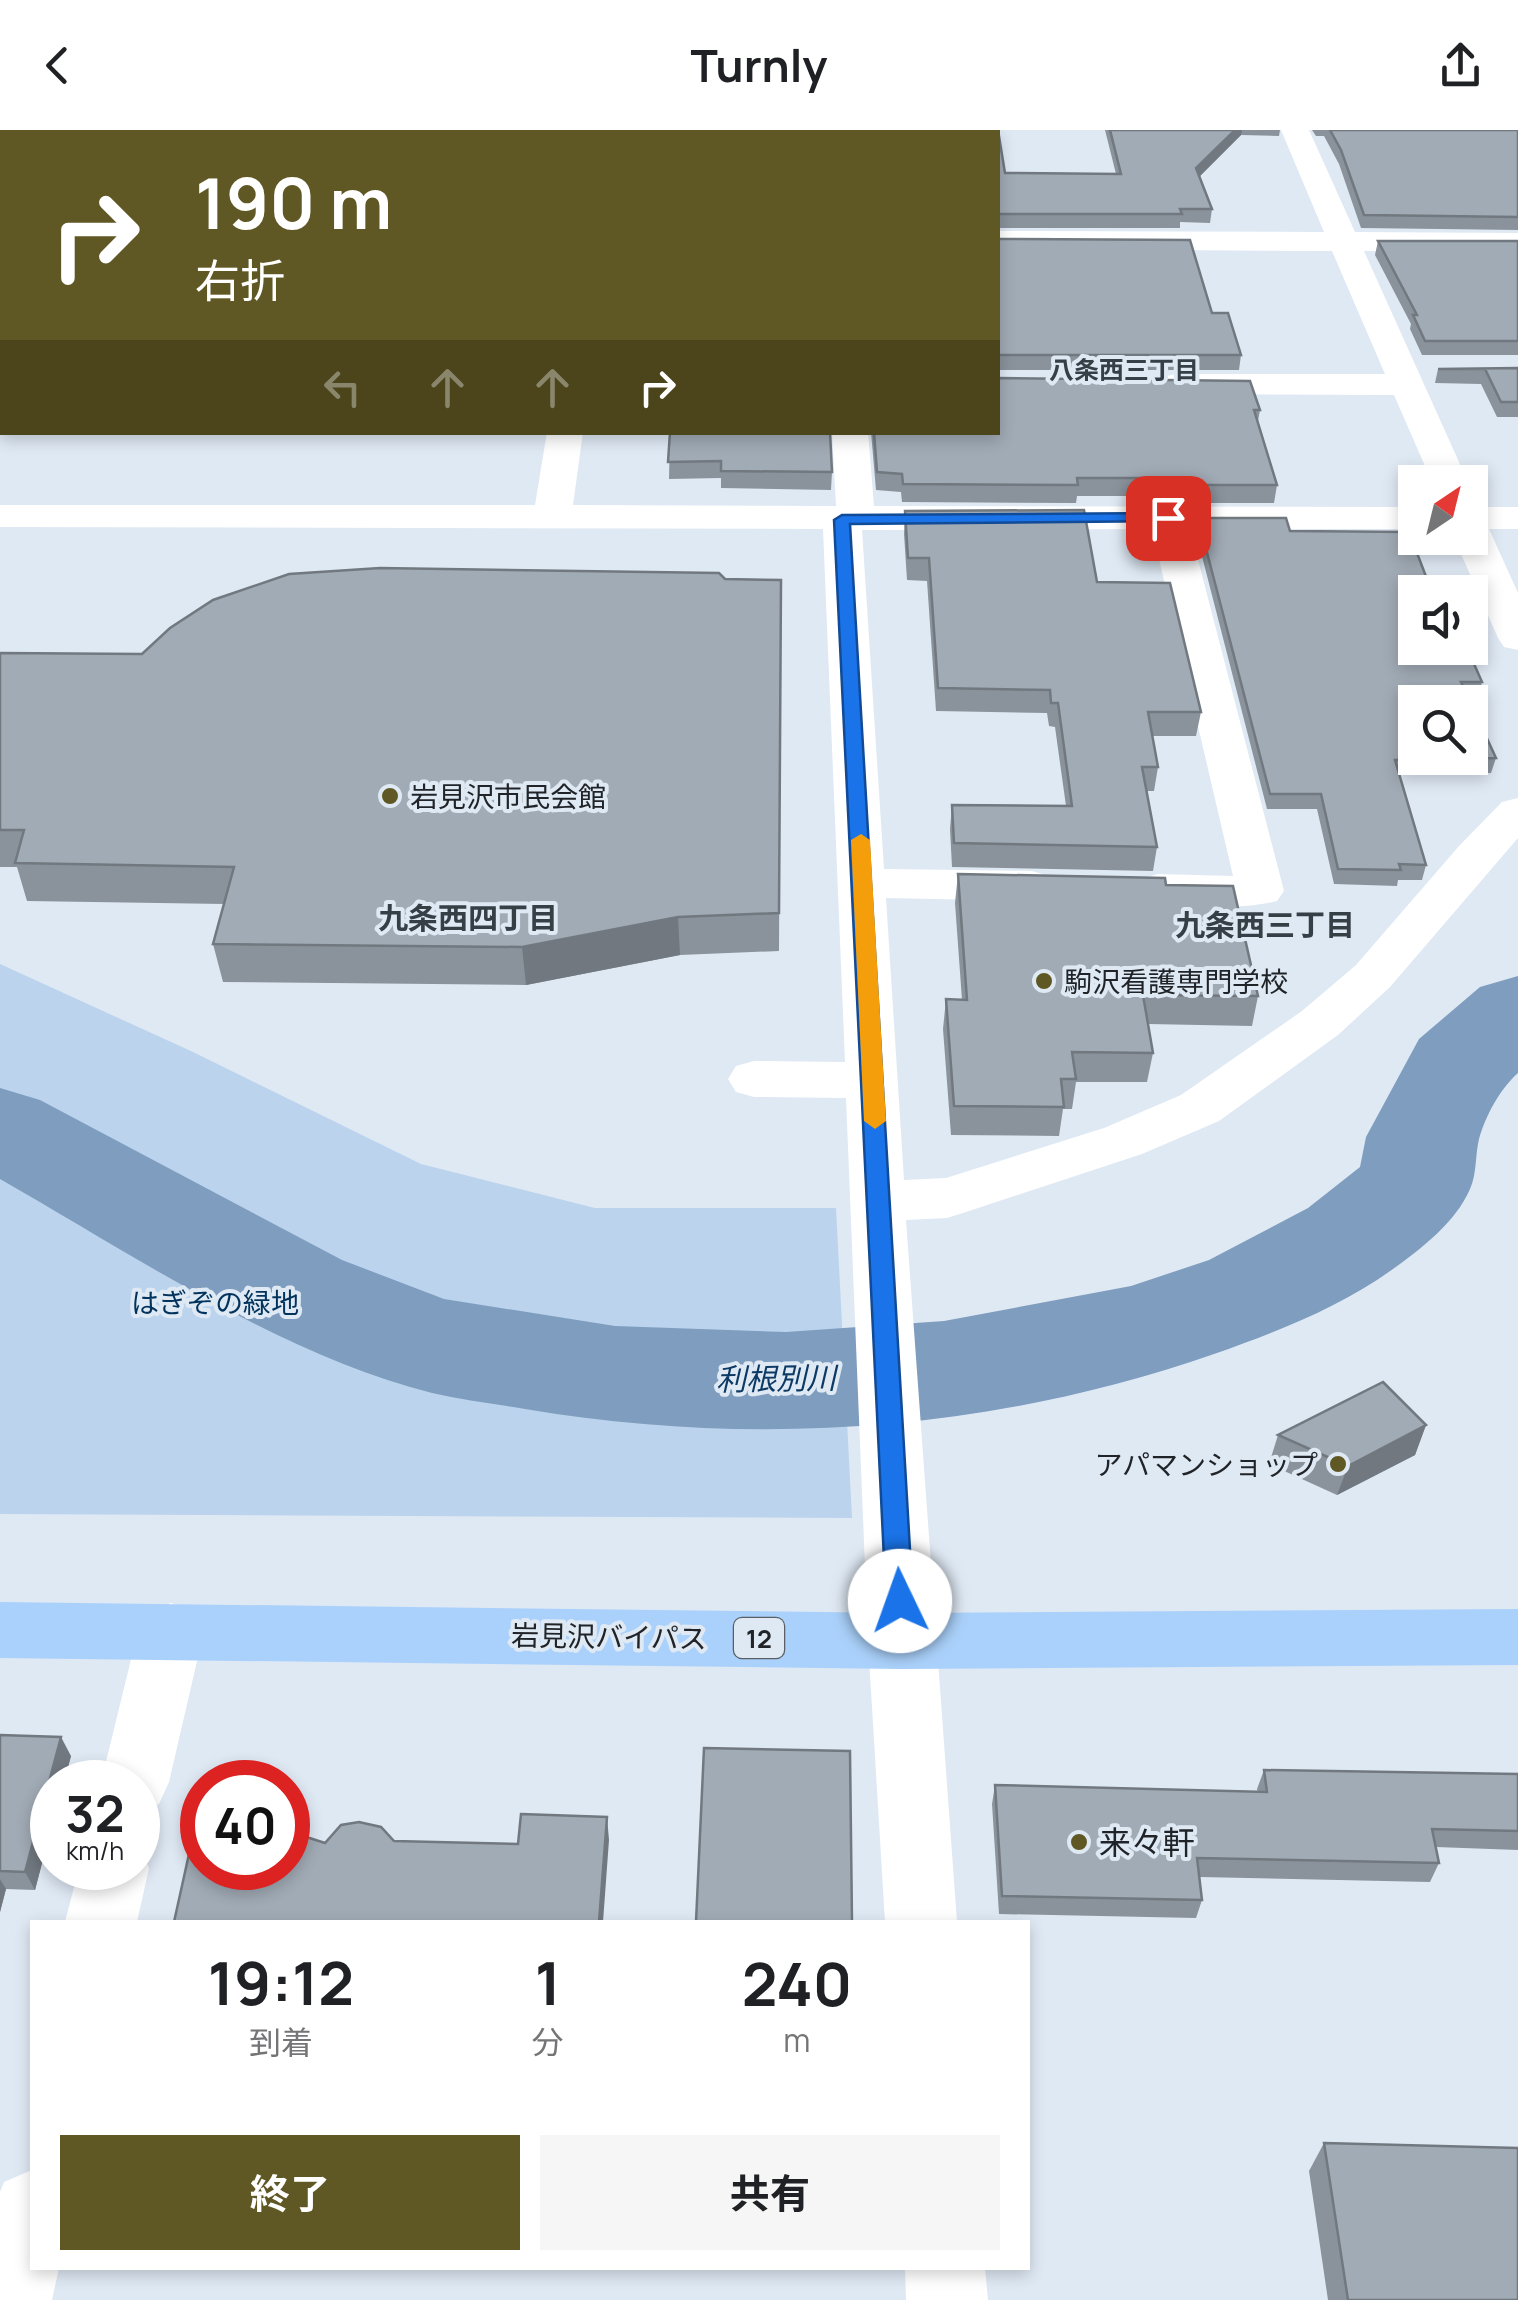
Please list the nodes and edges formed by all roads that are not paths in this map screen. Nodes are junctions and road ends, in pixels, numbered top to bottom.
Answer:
1 (1295, 130) edge
2 (1000, 240) edge
3 (1342, 241) junction
4 (1518, 242) edge
5 (1439, 369) edge
6 (1402, 377) junction
7 (1134, 384) edge
8 (565, 435) edge
9 (850, 435) edge
10 (1442, 465) edge
11 (0, 516) edge
12 (552, 518) junction
13 (1168, 518) junction
14 (1398, 518) edge
15 (1488, 518) edge
16 (1518, 518) edge
17 (849, 520) junction
18 (1481, 555) edge
19 (1518, 638) edge
20 (1518, 812) edge
21 (863, 883) junction
22 (754, 1079) dead end
23 (873, 1080) junction
24 (879, 1210) junction
25 (0, 1630) edge
26 (171, 1631) junction
27 (1518, 1636) edge
28 (901, 1640) junction
29 (139, 1760) edge
30 (109, 1890) edge
31 (101, 1920) edge
32 (921, 1920) edge
33 (30, 2219) edge
34 (945, 2270) edge
35 (11, 2300) edge
36 (947, 2300) edge

1 - 3 street
2 - 3 street
3 - 4 street
3 - 6 street
5 - 6 street
6 - 7 street
6 - 10 street
8 - 12 street
9 - 17 street
11 - 12 street
12 - 17 street
13 - 14 street
13 - 17 street
13 - 21 street
15 - 16 street
17 - 21 street
18 - 19 street
20 - 24 street
21 - 23 street
22 - 23 street
23 - 24 street
24 - 28 street
25 - 26 highway, 岩見沢バイパス / 12
26 - 28 highway, 岩見沢バイパス / 12
26 - 29 street
27 - 28 highway, 岩見沢バイパス / 12
28 - 32 street
30 - 31 street
33 - 35 street
34 - 36 street

